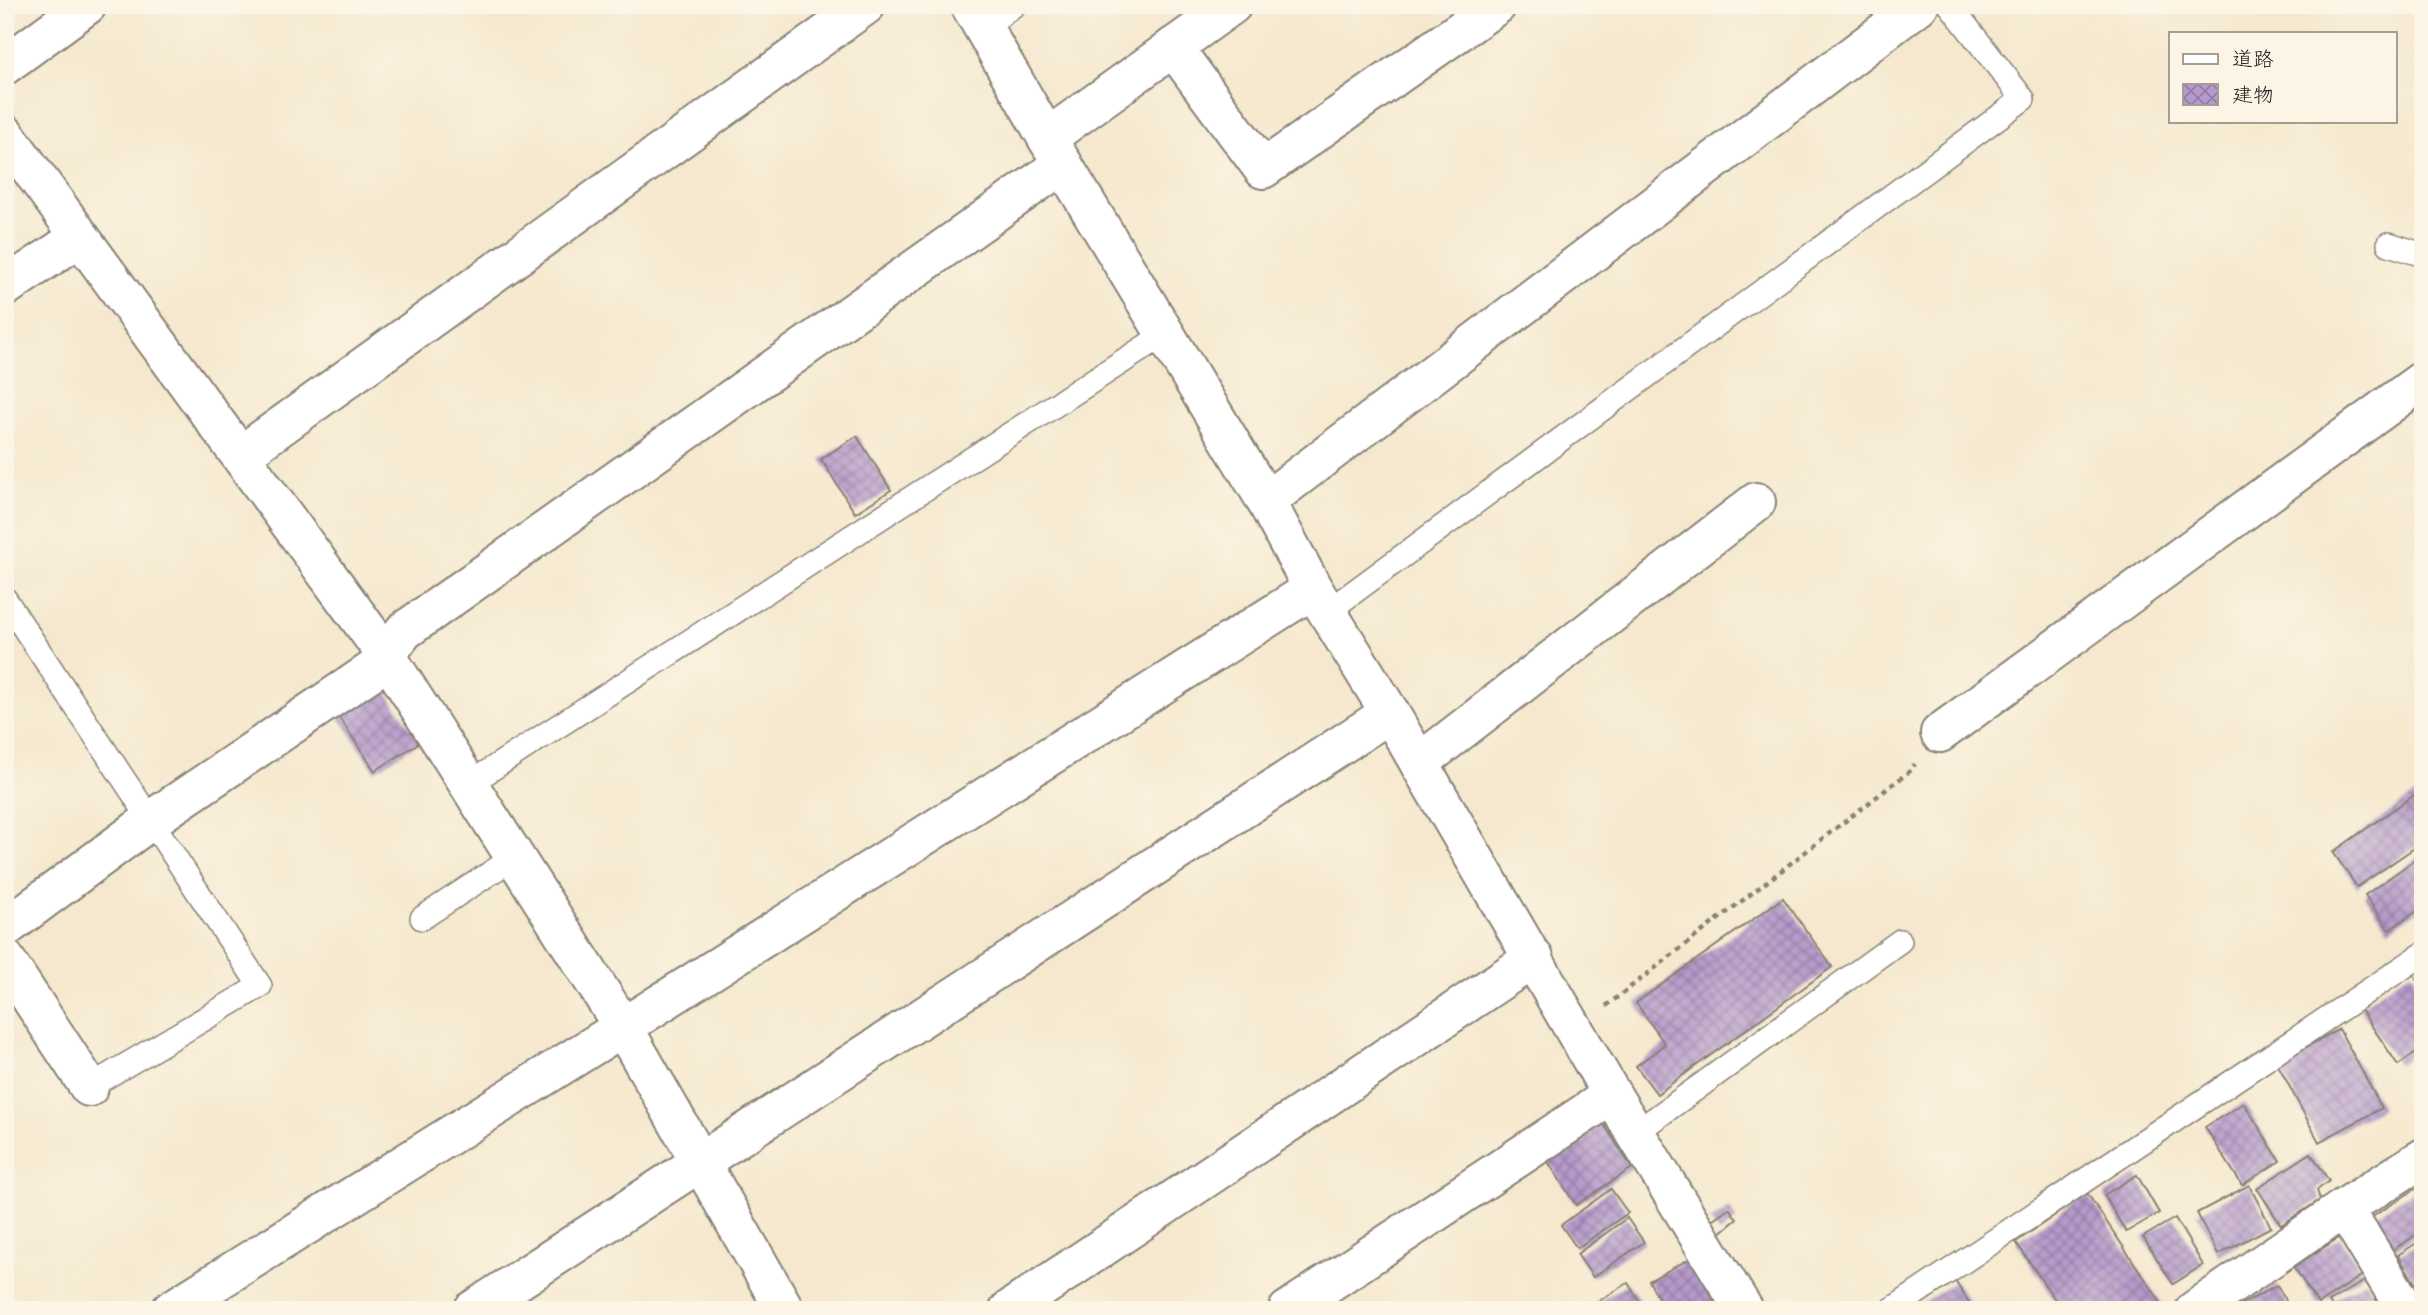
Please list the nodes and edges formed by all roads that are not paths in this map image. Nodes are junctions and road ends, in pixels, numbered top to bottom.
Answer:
1 (87, 5) edge
2 (866, 5) edge
3 (1014, 5) edge
4 (1232, 5) edge
5 (1497, 5) edge
6 (1919, 5) edge
7 (1950, 5) edge
8 (977, 17) edge
9 (1173, 47) junction
10 (5, 65) edge
11 (5, 134) edge
12 (1055, 151) junction
13 (80, 237) junction
14 (2389, 244) dead end
15 (2423, 255) edge
16 (5, 287) edge
17 (1165, 334) junction
18 (2423, 380) edge
19 (241, 455) junction
20 (1266, 501) junction
21 (1756, 502) dead end
22 (5, 599) edge
23 (1321, 600) junction
24 (386, 655) junction
25 (1390, 713) junction
26 (1941, 733) road end
27 (1419, 763) junction
28 (467, 785) junction
29 (151, 820) junction
30 (513, 858) junction
31 (422, 918) dead end
32 (5, 928) edge
33 (1900, 941) dead end
34 (2423, 954) edge
35 (1534, 958) junction
36 (5, 959) edge
37 (623, 1027) junction
38 (89, 1087) joint
39 (1612, 1095) junction
40 (1635, 1133) junction
41 (2423, 1158) edge
42 (699, 1163) junction
43 (2344, 1208) junction
44 (171, 1310) edge
45 (472, 1310) edge
46 (785, 1310) edge
47 (1009, 1310) edge
48 (1288, 1310) edge
49 (1744, 1310) edge
50 (1891, 1310) edge
51 (2195, 1310) edge
52 (2406, 1310) edge

1 - 10 street
2 - 19 street
3 - 8 lane
4 - 9 street
5 - 9 street
6 - 20 street
7 - 23 lane
8 - 12 street
9 - 12 street
11 - 13 street
12 - 17 street
12 - 24 street
13 - 16 street
13 - 19 street
14 - 15 lane
17 - 20 street
17 - 28 lane
18 - 26 street
19 - 24 street
20 - 23 street
21 - 27 street
22 - 29 lane
23 - 25 street
23 - 37 street
24 - 28 street
24 - 29 street
25 - 27 street
25 - 42 street
27 - 35 street
28 - 30 street
29 - 32 street
29 - 38 lane
30 - 31 lane
30 - 37 street
33 - 40 lane
34 - 50 lane
35 - 39 street
35 - 47 street
36 - 38 street
37 - 42 street
37 - 44 street
39 - 40 street
39 - 48 street
40 - 49 street
41 - 43 street
42 - 45 street
42 - 46 street
43 - 51 street
43 - 52 street

